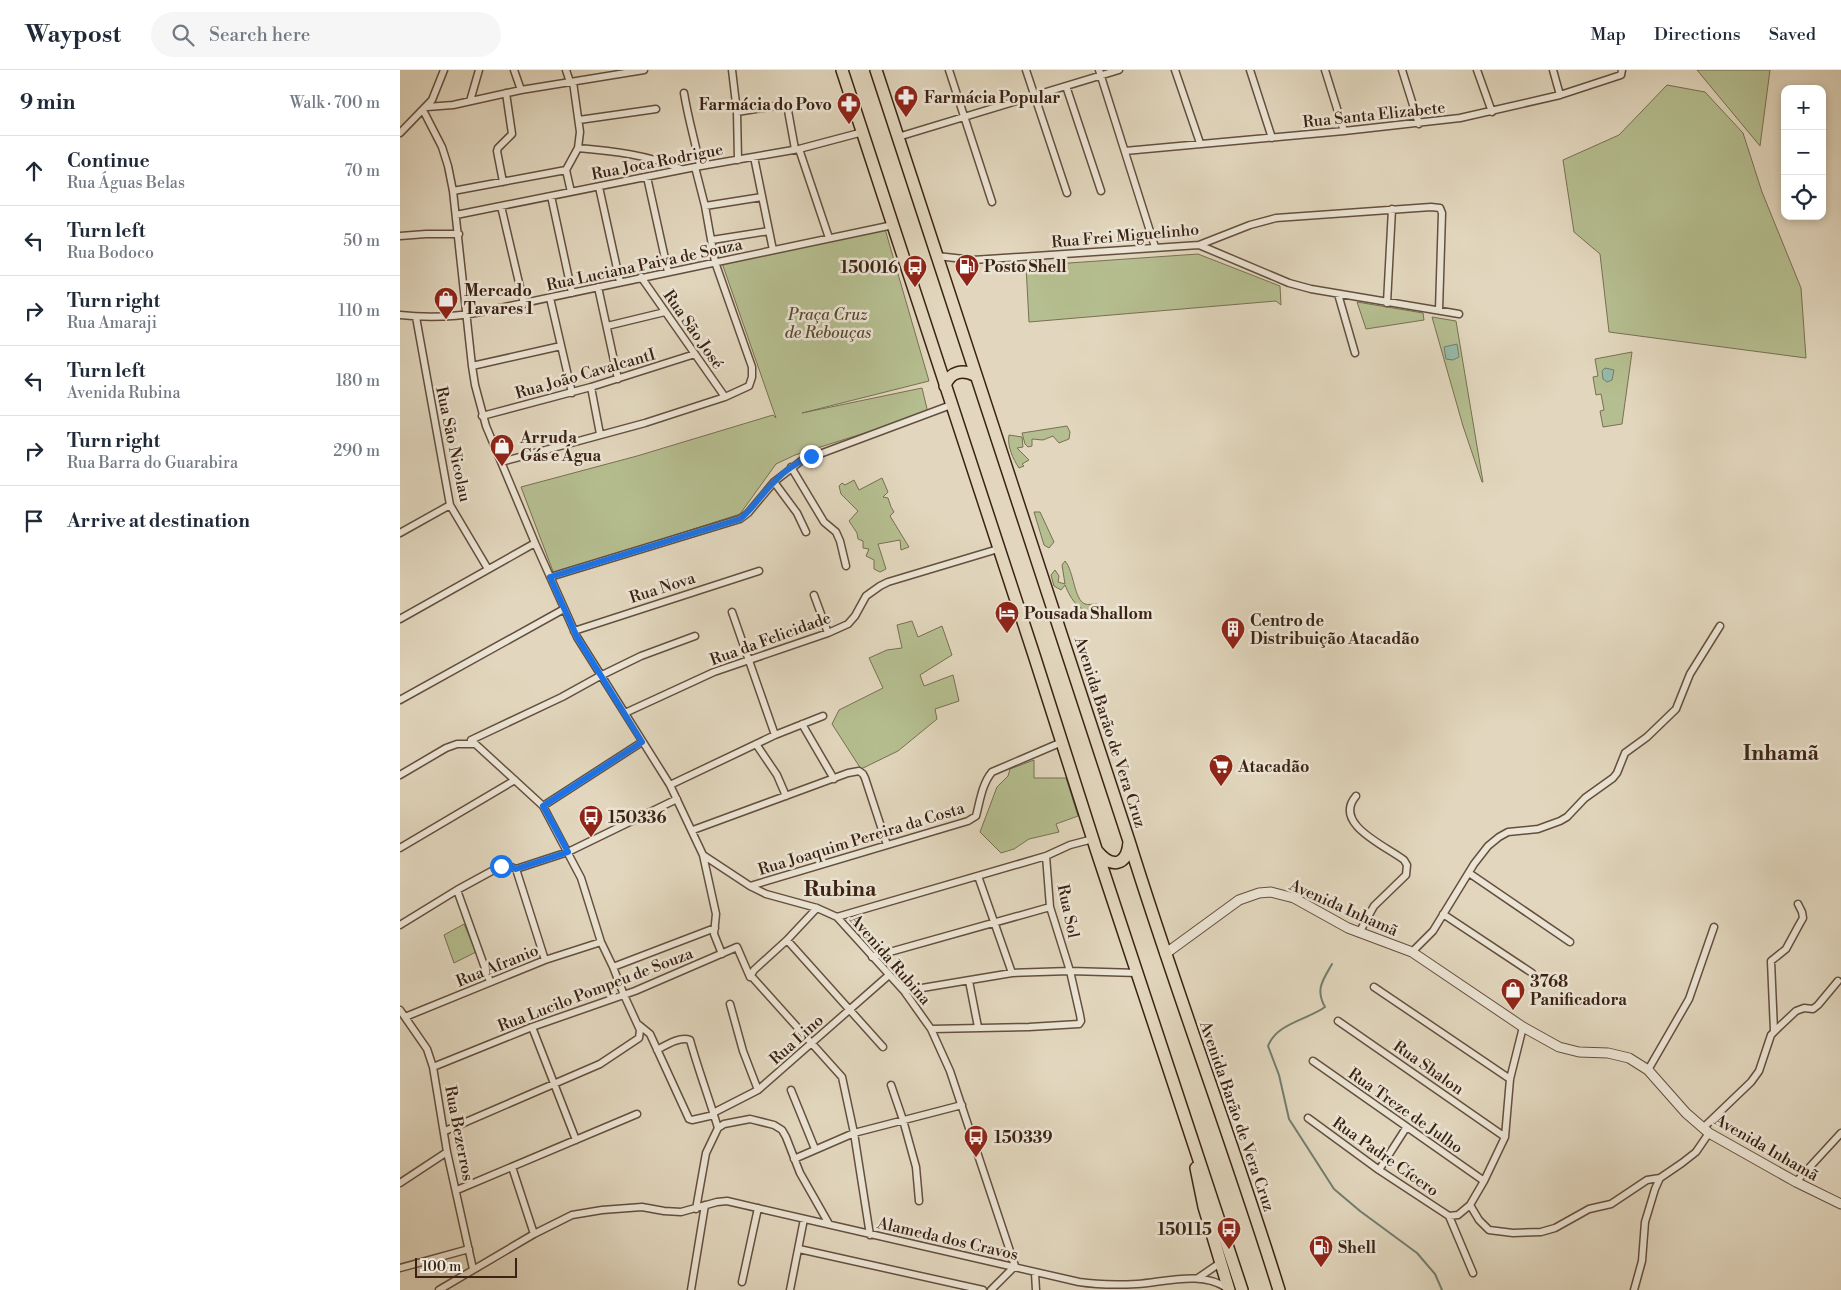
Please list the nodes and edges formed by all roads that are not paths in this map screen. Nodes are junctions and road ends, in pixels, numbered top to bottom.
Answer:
1 (444, 70) edge
2 (479, 70) edge
3 (514, 70) edge
4 (566, 70) edge
5 (644, 70) edge
6 (732, 70) edge
7 (842, 70) edge
8 (876, 70) edge
9 (949, 70) edge
10 (1026, 70) edge
11 (1119, 70) edge
12 (1176, 70) edge
13 (1250, 70) edge
14 (1325, 70) edge
15 (1402, 70) edge
16 (1478, 70) edge
17 (1554, 70) edge
18 (619, 72) edge
19 (1622, 72) edge
20 (1100, 73) edge
21 (572, 82) junction
22 (1066, 86) junction
23 (521, 90) junction
24 (506, 93) junction
25 (684, 93) dead end
26 (1560, 95) junction
27 (1035, 96) junction
28 (470, 101) junction
29 (425, 108) junction
30 (656, 109) dead end
31 (737, 112) junction
32 (1492, 112) junction
33 (964, 118) junction
34 (579, 120) junction
35 (1419, 124) junction
36 (1344, 131) junction
37 (863, 132) junction
38 (400, 133) edge
39 (898, 137) junction
40 (1272, 138) junction
41 (1200, 143) junction
42 (578, 148) junction
43 (797, 149) junction
44 (1125, 151) junction
45 (754, 157) junction
46 (738, 160) junction
47 (698, 166) junction
48 (682, 169) junction
49 (566, 170) junction
50 (647, 177) junction
51 (503, 182) junction
52 (599, 186) junction
53 (453, 191) junction
54 (1101, 191) dead end
55 (571, 192) junction
56 (1067, 193) dead end
57 (551, 196) junction
58 (762, 197) junction
59 (992, 202) dead end
60 (501, 206) junction
61 (705, 206) junction
62 (1392, 209) junction
63 (456, 214) junction
64 (893, 225) junction
65 (769, 231) junction
66 (458, 234) junction
67 (400, 236) edge
68 (829, 238) junction
69 (712, 240) junction
70 (1199, 245) junction
71 (1155, 247) junction
72 (773, 250) junction
73 (937, 256) junction
74 (715, 262) junction
75 (668, 272) junction
76 (641, 277) junction
77 (620, 282) junction
78 (598, 287) junction
79 (572, 293) junction
80 (1338, 294) junction
81 (550, 298) junction
82 (1387, 303) junction
83 (524, 304) junction
84 (1440, 310) junction
85 (665, 312) junction
86 (466, 314) junction
87 (1459, 314) dead end
88 (400, 315) edge
89 (416, 317) junction
90 (607, 326) junction
91 (561, 346) junction
92 (1355, 353) dead end
93 (695, 354) junction
94 (472, 366) junction
95 (976, 376) junction
96 (618, 379) junction
97 (945, 386) junction
98 (591, 387) junction
99 (572, 393) junction
100 (725, 397) junction
101 (951, 405) junction
102 (482, 416) junction
103 (600, 434) junction
104 (501, 462) junction
105 (791, 467) junction
106 (774, 482) junction
107 (450, 504) junction
108 (806, 532) dead end
109 (400, 533) edge
110 (535, 543) junction
111 (998, 549) junction
112 (846, 566) dead end
113 (488, 569) junction
114 (759, 571) dead end
115 (550, 577) junction
116 (814, 595) dead end
117 (564, 608) junction
118 (732, 612) dead end
119 (400, 619) edge
120 (1720, 626) dead end
121 (574, 631) junction
122 (828, 633) junction
123 (695, 636) dead end
124 (748, 660) junction
125 (600, 676) junction
126 (400, 700) edge
127 (625, 713) junction
128 (823, 716) dead end
129 (802, 724) junction
130 (775, 735) junction
131 (473, 742) junction
132 (642, 742) junction
133 (1062, 742) junction
134 (756, 744) junction
135 (400, 775) edge
136 (834, 779) junction
137 (515, 780) junction
138 (670, 786) junction
139 (786, 796) junction
140 (1356, 796) dead end
141 (677, 799) junction
142 (543, 806) junction
143 (693, 830) junction
144 (1129, 841) junction
145 (1094, 844) junction
146 (887, 845) junction
147 (400, 848) edge
148 (568, 852) junction
149 (703, 855) junction
150 (1046, 856) junction
151 (516, 869) junction
152 (1469, 873) junction
153 (978, 876) junction
154 (750, 886) junction
155 (456, 890) junction
156 (1798, 904) dead end
157 (1050, 907) junction
158 (817, 908) junction
159 (1443, 914) junction
160 (837, 917) junction
161 (995, 922) junction
162 (400, 925) edge
163 (1714, 927) dead end
164 (715, 928) junction
165 (1359, 933) junction
166 (787, 940) junction
167 (600, 942) junction
168 (1570, 942) dead end
169 (1412, 952) junction
170 (722, 954) junction
171 (1166, 954) junction
172 (872, 957) junction
173 (546, 960) junction
174 (614, 967) junction
175 (1070, 971) junction
176 (1012, 973) junction
177 (1138, 973) junction
178 (1532, 973) dead end
179 (889, 975) junction
180 (750, 977) junction
181 (969, 981) junction
182 (1838, 981) dead end
183 (490, 982) junction
184 (1374, 987) dead end
185 (904, 991) junction
186 (624, 995) junction
187 (730, 1004) dead end
188 (849, 1009) junction
189 (400, 1010) edge
190 (406, 1017) junction
191 (1338, 1021) dead end
192 (638, 1025) junction
193 (532, 1027) junction
194 (978, 1027) junction
195 (1523, 1027) junction
196 (931, 1029) junction
197 (1774, 1031) junction
198 (812, 1044) junction
199 (883, 1047) dead end
200 (657, 1050) junction
201 (1313, 1061) dead end
202 (433, 1067) junction
203 (1648, 1070) junction
204 (1510, 1079) junction
205 (554, 1084) junction
206 (891, 1085) dead end
207 (758, 1090) junction
208 (791, 1090) dead end
209 (962, 1105) junction
210 (637, 1114) dead end
211 (714, 1114) junction
212 (1308, 1118) dead end
213 (903, 1120) junction
214 (718, 1128) junction
215 (1406, 1128) junction
216 (1706, 1130) junction
217 (445, 1131) junction
218 (1841, 1133) edge
219 (854, 1134) junction
220 (1505, 1137) junction
221 (576, 1140) junction
222 (1193, 1141) junction
223 (815, 1150) junction
224 (447, 1152) junction
225 (794, 1159) junction
226 (512, 1167) junction
227 (1379, 1170) junction
228 (1660, 1178) junction
229 (1484, 1181) junction
230 (1796, 1182) junction
231 (400, 1183) edge
232 (457, 1190) junction
233 (918, 1201) dead end
234 (1841, 1204) edge
235 (705, 1205) junction
236 (1470, 1205) junction
237 (758, 1208) junction
238 (696, 1209) junction
239 (1450, 1216) junction
240 (804, 1219) junction
241 (829, 1224) junction
242 (534, 1234) junction
243 (870, 1235) junction
244 (470, 1249) junction
245 (799, 1249) junction
246 (1220, 1263) junction
247 (1015, 1266) junction
248 (400, 1268) edge
249 (474, 1269) junction
250 (1035, 1273) junction
251 (1473, 1273) dead end
252 (1197, 1279) junction
253 (742, 1282) dead end
254 (439, 1290) edge
255 (691, 1290) edge
256 (790, 1290) edge
257 (983, 1290) edge
258 (991, 1290) edge
259 (1036, 1290) edge
260 (1229, 1290) edge
261 (1242, 1290) edge
262 (1279, 1290) edge
263 (1634, 1290) edge

1 - 29 street
2 - 28 street
3 - 23 street
4 - 21 street
5 - 18 street
6 - 31 street
7 - 37 highway
8 - 39 highway, Avenida Barão de Vera Cruz
9 - 33 street
10 - 27 street
11 - 20 street
12 - 41 street
13 - 40 street
14 - 36 street
15 - 35 street
16 - 32 street
17 - 26 street
18 - 21 street
19 - 26 street, Rua Santa Elizabete
20 - 22 street
20 - 44 street
21 - 23 street
21 - 34 street
22 - 27 street
22 - 54 street
23 - 24 street
24 - 28 street
24 - 51 street
25 - 47 street
26 - 32 street, Rua Santa Elizabete
27 - 33 street
27 - 56 street
28 - 29 street
29 - 38 street
29 - 53 street
30 - 34 street
31 - 43 street
31 - 46 street
32 - 35 street, Rua Santa Elizabete
33 - 39 street
33 - 59 street
34 - 42 street
35 - 36 street, Rua Santa Elizabete
36 - 40 street, Rua Santa Elizabete
37 - 43 street, Rua Joca Rodrigue
37 - 64 highway
39 - 73 highway, Avenida Barão de Vera Cruz
40 - 41 street, Rua Santa Elizabete
41 - 44 street, Rua Santa Elizabete
42 - 48 street
42 - 49 street
43 - 45 street, Rua Joca Rodrigue
43 - 68 street
44 - 71 street
45 - 46 street, Rua Joca Rodrigue
45 - 58 street
46 - 47 street, Rua Joca Rodrigue
47 - 48 street, Rua Joca Rodrigue
47 - 61 street
48 - 50 street, Rua Joca Rodrigue
49 - 51 street
49 - 55 street
50 - 52 street, Rua Joca Rodrigue
50 - 75 street
51 - 53 street
52 - 55 street, Rua Joca Rodrigue
52 - 77 street
53 - 63 street
55 - 57 street, Rua Joca Rodrigue
57 - 60 street, Rua Joca Rodrigue
57 - 79 street
58 - 61 street
58 - 65 street
60 - 63 street, Rua Joca Rodrigue
60 - 83 street
61 - 69 street
62 - 70 street, Rua Frei Miguelinho
62 - 82 street
62 - 84 street, Rua Frei Miguelinho
63 - 66 street
64 - 68 street, Rua Luciana Paiva de Souza
64 - 97 highway
65 - 69 street
65 - 72 street
66 - 67 street
66 - 86 street
68 - 72 street, Rua Luciana Paiva de Souza
69 - 74 street
70 - 71 street, Rua Frei Miguelinho
70 - 80 street
71 - 73 street, Rua Frei Miguelinho
72 - 74 street, Rua Luciana Paiva de Souza
73 - 95 highway, Avenida Barão de Vera Cruz
74 - 75 street, Rua Luciana Paiva de Souza
74 - 100 street
75 - 76 street, Rua Luciana Paiva de Souza
76 - 77 street, Rua Luciana Paiva de Souza
76 - 85 street, Rua São José
77 - 78 street, Rua Luciana Paiva de Souza
78 - 79 street, Rua Luciana Paiva de Souza
78 - 90 street
79 - 81 street, Rua Luciana Paiva de Souza
80 - 82 street
80 - 92 street
81 - 83 street, Rua Luciana Paiva de Souza
81 - 91 street
82 - 84 street
83 - 86 street, Rua Luciana Paiva de Souza
84 - 87 street
85 - 90 street
85 - 93 street, Rua São José
86 - 89 street, Rua Luciana Paiva de Souza
86 - 94 street
88 - 89 street, Rua Luciana Paiva de Souza
89 - 107 street, Rua São Nicolau
90 - 96 street
91 - 94 street
91 - 99 street
93 - 96 street, Rua João CavalcantI
93 - 100 street, Rua São José
94 - 102 street
95 - 97 highway
95 - 144 highway, Avenida Barão de Vera Cruz
96 - 98 street, Rua João CavalcantI
97 - 101 highway
98 - 99 street, Rua João CavalcantI
98 - 103 street
99 - 102 street, Rua João CavalcantI
100 - 103 street
101 - 105 street
101 - 111 highway
102 - 104 street
103 - 104 street
104 - 110 street
105 - 106 street
105 - 112 street
106 - 108 street
106 - 115 street
107 - 109 street
107 - 113 street, Rua São Nicolau
110 - 113 street
110 - 115 street
111 - 122 street, Rua da Felicidade
111 - 133 highway
113 - 119 street
114 - 121 street, Rua Nova
115 - 117 street
116 - 122 street
117 - 121 street
117 - 126 street
118 - 124 street
120 - 152 street
121 - 125 street
122 - 124 street, Rua da Felicidade
123 - 125 street
124 - 127 street, Rua da Felicidade
124 - 130 street
125 - 127 street
125 - 131 street
127 - 132 street
128 - 129 street
129 - 130 street
129 - 136 street
130 - 134 street
131 - 135 street
131 - 137 street
132 - 138 street
132 - 142 street
133 - 145 highway
133 - 146 street, Rua Joaquim Pereira da Costa
134 - 138 street
134 - 139 street
136 - 139 street
136 - 146 street
137 - 142 street
137 - 147 street
138 - 141 street
139 - 143 street
140 - 165 street
141 - 143 street
141 - 148 street
142 - 148 street
143 - 149 street
144 - 145 highway
144 - 171 highway, Avenida Barão de Vera Cruz
145 - 150 street
145 - 177 highway
146 - 154 street, Rua Joaquim Pereira da Costa
148 - 151 street
148 - 167 street
149 - 154 street, Avenida Rubina
149 - 164 street
150 - 153 street
150 - 157 street, Rua Sol
151 - 155 street
151 - 173 street
152 - 159 street
152 - 168 street
153 - 160 street
153 - 161 street
154 - 158 street, Avenida Rubina
155 - 162 street
155 - 183 street
156 - 197 street
157 - 161 street
157 - 175 street, Rua Sol
158 - 160 street, Avenida Rubina
158 - 166 street
159 - 169 street
159 - 178 street
160 - 172 street, Avenida Rubina
161 - 172 street
161 - 176 street
163 - 203 street
164 - 170 street
164 - 174 street
165 - 169 street, Avenida Inhamã
165 - 171 street, Avenida Inhamã
166 - 180 street
166 - 188 street
167 - 173 street, Rua Afranio
167 - 174 street
169 - 195 street, Avenida Inhamã
170 - 180 street, Rua Lucilo Pompeu de Souza
170 - 186 street, Rua Lucilo Pompeu de Souza
171 - 262 highway, Avenida Barão de Vera Cruz
172 - 179 street, Avenida Rubina
173 - 183 street, Rua Afranio
174 - 186 street
175 - 176 street
175 - 177 street
175 - 194 street, Rua Sol
176 - 181 street
177 - 222 highway
179 - 185 street, Avenida Rubina
179 - 188 street, Rua Lino
180 - 198 street
181 - 185 street
181 - 194 street
182 - 197 street
183 - 190 street, Rua Afranio
184 - 204 street
185 - 196 street, Avenida Rubina
186 - 192 street
186 - 193 street, Rua Lucilo Pompeu de Souza
187 - 207 street
188 - 198 street, Rua Lino
188 - 199 street
189 - 190 street, Rua Bezerros
190 - 202 street, Rua Bezerros
191 - 220 street, Rua Shalon
192 - 200 street
192 - 205 street
193 - 202 street, Rua Lucilo Pompeu de Souza
193 - 205 street
194 - 196 street
195 - 203 street, Avenida Inhamã
195 - 204 street
196 - 209 street, Avenida Rubina
197 - 216 street
198 - 207 street, Rua Lino
198 - 219 street
200 - 211 street, Rua Lino
200 - 211 street
201 - 215 street, Rua Treze de Julho
202 - 217 street, Rua Bezerros
203 - 216 street, Avenida Inhamã
204 - 220 street
205 - 217 street
205 - 221 street
206 - 213 street
207 - 211 street, Rua Lino
208 - 223 street
209 - 213 street
209 - 247 street, Avenida Rubina
210 - 221 street
211 - 214 street
212 - 227 street, Rua Padre Cícero
213 - 219 street
213 - 233 street
214 - 225 street
214 - 238 street
215 - 227 street
215 - 229 street, Rua Treze de Julho
216 - 228 street
216 - 230 street, Avenida Inhamã
217 - 224 street, Rua Bezerros
218 - 230 street
219 - 223 street
219 - 243 street
220 - 229 street
221 - 226 street
222 - 246 highway
222 - 261 highway
223 - 225 street
224 - 231 street
224 - 232 street, Rua Bezerros
225 - 241 street
226 - 232 street
226 - 242 street
227 - 239 street, Rua Padre Cícero
228 - 236 street
228 - 263 street
229 - 236 street
230 - 234 street, Avenida Inhamã
232 - 244 street, Rua Bezerros
235 - 237 street, Alameda dos Cravos
235 - 238 street, Alameda dos Cravos
235 - 255 street
236 - 239 street
237 - 240 street, Alameda dos Cravos
237 - 253 street
238 - 242 street, Alameda dos Cravos
239 - 251 street
240 - 241 street, Alameda dos Cravos
240 - 245 street
241 - 243 street, Alameda dos Cravos
242 - 249 street, Alameda dos Cravos
243 - 247 street, Alameda dos Cravos
244 - 248 street
244 - 249 street, Rua Bezerros
245 - 256 street
245 - 257 street
246 - 252 street
246 - 260 highway
247 - 250 street, Alameda dos Cravos
247 - 258 street
249 - 254 street, Alameda dos Cravos
250 - 252 street, Alameda dos Cravos
250 - 259 street
252 - 260 street, Alameda dos Cravos

